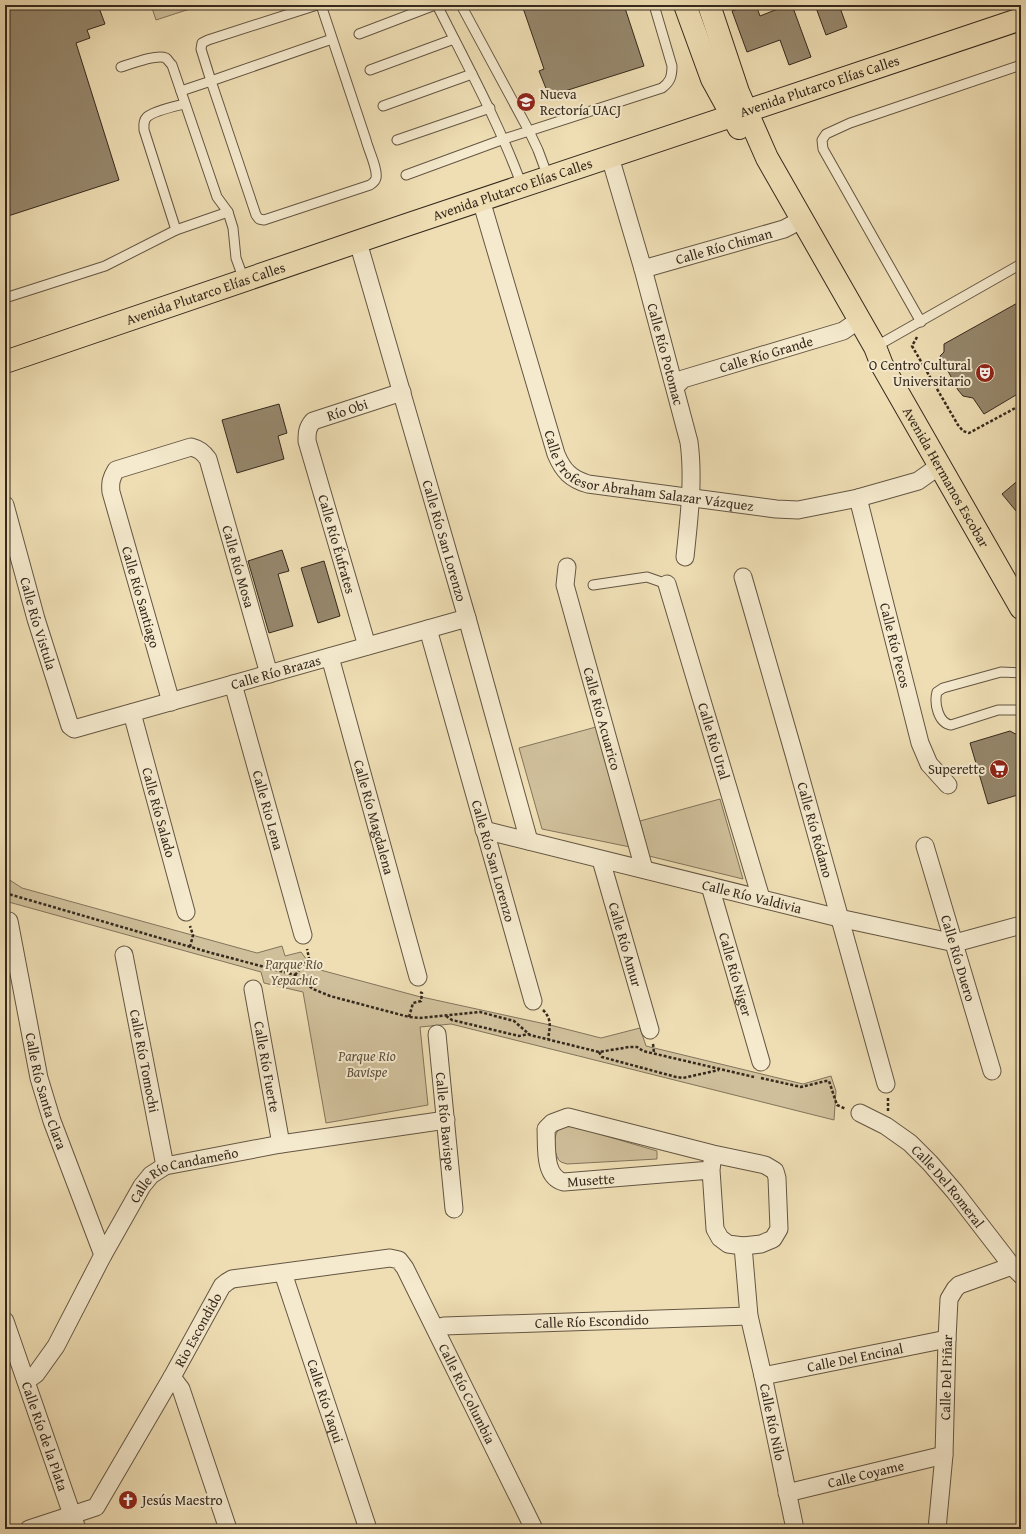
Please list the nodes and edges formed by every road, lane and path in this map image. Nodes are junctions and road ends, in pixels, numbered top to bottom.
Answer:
1 (317, 5) edge
2 (321, 5) edge
3 (436, 5) edge
4 (461, 5) edge
5 (654, 5) edge
6 (685, 5) edge
7 (709, 5) edge
8 (1021, 19) edge
9 (359, 34) dead end
10 (332, 39) junction
11 (454, 39) junction
12 (1021, 65) edge
13 (121, 66) dead end
14 (370, 70) dead end
15 (472, 74) junction
16 (211, 81) junction
17 (181, 91) junction
18 (184, 104) junction
19 (383, 106) dead end
20 (490, 108) junction
21 (738, 113) junction
22 (529, 131) junction
23 (504, 139) junction
24 (397, 140) dead end
25 (610, 157) junction
26 (406, 175) dead end
27 (548, 177) junction
28 (522, 186) junction
29 (481, 200) junction
30 (228, 212) junction
31 (803, 220) junction
32 (176, 230) junction
33 (358, 242) junction
34 (1021, 264) edge
35 (642, 269) junction
36 (244, 280) junction
37 (5, 298) edge
38 (859, 320) junction
39 (921, 322) junction
40 (912, 346) dead end
41 (875, 348) junction
42 (5, 362) edge
43 (674, 387) junction
44 (402, 392) junction
45 (1021, 404) edge
46 (307, 441) joint
47 (939, 466) junction
48 (111, 492) joint
49 (690, 497) junction
50 (858, 498) junction
51 (5, 505) edge
52 (685, 557) dead end
53 (567, 567) dead end
54 (743, 577) dead end
55 (667, 584) joint
56 (593, 585) dead end
57 (1021, 608) edge
58 (468, 618) junction
59 (428, 629) junction
60 (367, 646) junction
61 (330, 657) junction
62 (269, 674) junction
63 (1021, 674) edge
64 (233, 684) junction
65 (171, 702) junction
66 (1021, 710) edge
67 (132, 713) junction
68 (84, 726) joint
69 (948, 786) dead end
70 (484, 830) junction
71 (529, 841) junction
72 (925, 846) dead end
73 (601, 860) junction
74 (644, 869) junction
75 (710, 886) junction
76 (5, 893) edge
77 (761, 898) junction
78 (186, 912) joint
79 (839, 918) junction
80 (9, 920) dead end
81 (1021, 925) edge
82 (303, 936) joint
83 (955, 943) junction
84 (190, 947) junction
85 (124, 955) dead end
86 (295, 975) junction
87 (418, 977) joint
88 (253, 989) dead end
89 (533, 1001) joint
90 (446, 1016) junction
91 (409, 1017) junction
92 (650, 1030) dead end
93 (436, 1034) dead end
94 (529, 1034) junction
95 (548, 1039) junction
96 (599, 1052) junction
97 (761, 1062) dead end
98 (720, 1069) junction
99 (992, 1071) dead end
100 (886, 1084) joint
101 (860, 1113) joint
102 (446, 1120) junction
103 (886, 1126) junction
104 (281, 1144) junction
105 (712, 1162) junction
106 (165, 1166) junction
107 (454, 1210) dead end
108 (743, 1246) junction
109 (102, 1255) junction
110 (398, 1260) joint
111 (1016, 1270) edge
112 (283, 1273) junction
113 (749, 1316) junction
114 (5, 1321) edge
115 (435, 1328) junction
116 (947, 1339) junction
117 (763, 1376) junction
118 (172, 1377) junction
119 (26, 1380) junction
120 (944, 1455) junction
121 (787, 1492) junction
122 (74, 1522) edge
123 (29, 1529) edge
124 (228, 1529) edge
125 (368, 1529) edge
126 (534, 1529) edge
127 (795, 1529) edge
128 (937, 1529) edge

1 - 16 lane
2 - 10 lane
3 - 9 lane
3 - 11 lane
4 - 22 lane
5 - 22 lane
6 - 21 main road, Avenida Hermanos Escobar
7 - 21 main road, Avenida Hermanos Escobar
8 - 21 main road, Avenida Plutarco Elías Calles
10 - 16 lane
10 - 16 lane
11 - 14 lane
11 - 15 lane
12 - 39 lane
13 - 17 lane
15 - 19 lane
15 - 20 lane
16 - 17 lane
17 - 18 lane
18 - 30 lane
18 - 32 lane
20 - 23 lane
20 - 24 lane
21 - 25 main road, Avenida Plutarco Elías Calles
21 - 31 main road, Avenida Hermanos Escobar
22 - 23 lane
22 - 27 lane
23 - 26 lane
23 - 28 lane
25 - 27 main road, Avenida Plutarco Elías Calles
25 - 35 street, Calle Río Potomac
27 - 28 main road, Avenida Plutarco Elías Calles
28 - 29 main road, Avenida Plutarco Elías Calles
29 - 33 main road, Avenida Plutarco Elías Calles
29 - 49 street, Calle Profesor Abraham Salazar Vázquez
30 - 32 lane
30 - 36 lane
31 - 35 street, Calle Río Chiman
31 - 38 main road, Avenida Hermanos Escobar
32 - 37 lane
33 - 36 main road, Avenida Plutarco Elías Calles
33 - 44 street, Calle Río San Lorenzo
34 - 39 lane
35 - 43 street, Calle Río Potomac
36 - 42 main road, Avenida Plutarco Elías Calles
38 - 41 main road, Avenida Hermanos Escobar
38 - 43 street, Calle Río Grande
39 - 41 lane
40 - 45 path
41 - 47 main road, Avenida Hermanos Escobar
43 - 49 street, Calle Río Potomac
44 - 46 street, Río Obi
44 - 58 street, Calle Río San Lorenzo
46 - 60 street, Calle Río Éufrates
47 - 50 street, Calle Profesor Abraham Salazar Vázquez
47 - 57 main road, Avenida Hermanos Escobar
48 - 62 street, Calle Río Mosa
48 - 65 street, Calle Río Santiago
49 - 50 street, Calle Profesor Abraham Salazar Vázquez
49 - 52 street, Calle Río Potomac
50 - 69 street, Calle Río Pecos
51 - 68 street, Calle Río Vistula
53 - 74 street, Calle Río Acuarico
54 - 79 street, Calle Río Ródano
55 - 56 lane
55 - 77 street, Calle Río Ural
58 - 59 street, Calle Río Brazas
58 - 71 street, Calle Río San Lorenzo
59 - 60 street, Calle Río Brazas
59 - 70 street, Calle Río San Lorenzo
60 - 61 street, Calle Río Brazas
61 - 62 street, Calle Río Brazas
61 - 87 street, Calle Río Magdalena
62 - 64 street, Calle Río Brazas
63 - 66 lane
64 - 65 street, Calle Río Brazas
64 - 82 street, Calle Rio Lena
65 - 67 street, Calle Río Brazas
67 - 68 street, Calle Río Brazas
67 - 78 street, Calle Río Salado
70 - 71 street, Calle Río Valdivia
70 - 89 street, Calle Río San Lorenzo
71 - 73 street, Calle Río Valdivia
72 - 83 street, Calle Río Duero
73 - 74 street, Calle Río Valdivia
73 - 92 street, Calle Río Amur
74 - 75 street, Calle Río Valdivia
75 - 77 street, Calle Río Valdivia
75 - 97 street, Calle Río Niger
76 - 84 path
77 - 79 street, Calle Río Valdivia
78 - 84 path
79 - 83 street, Calle Río Valdivia
79 - 100 street, Calle Río Ródano
80 - 109 street, Calle Río Santa Clara
81 - 83 street, Calle Río Valdivia
82 - 86 path
83 - 99 street, Calle Río Duero
84 - 86 path
85 - 106 street, Calle Río Tomochi
86 - 91 path
87 - 91 path
88 - 104 street, Calle Río Fuerte
89 - 95 path
90 - 91 path
90 - 94 path
90 - 94 path
93 - 102 street, Calle Río Bavispe
94 - 95 path
95 - 96 path
96 - 98 path
96 - 98 path
98 - 101 path
100 - 103 path
101 - 103 street, Calle Del Romeral
102 - 104 street, Calle Río Candameño
102 - 107 street, Calle Río Bavispe
103 - 111 street, Calle Del Romeral
104 - 106 street, Calle Río Candameño
105 - 105 street, Musette
105 - 108 street, Musette
105 - 108 street, Musette
106 - 109 street, Calle Río Candameño
108 - 113 street
109 - 119 street, Calle Río Candameño
110 - 112 street, Rio Escondido
110 - 115 street, Calle Río Columbia
111 - 116 street, Calle Del Piñar
112 - 118 street, Rio Escondido
112 - 125 street, Calle Río Yaqui
113 - 115 street, Calle Río Escondido
113 - 117 street, Calle Río Nilo
114 - 119 street, Calle Río de la Plata
115 - 126 street, Calle Río Columbia
116 - 117 street, Calle Del Encinal
116 - 120 street, Calle Del Piñar
117 - 121 street, Calle Río Nilo
118 - 122 street, Rio Escondido
118 - 124 street
119 - 122 street, Calle Río de la Plata
120 - 121 street, Calle Coyame
120 - 128 street, Calle Del Piñar
121 - 127 street, Calle Río Nilo
122 - 123 street, Rio Escondido

